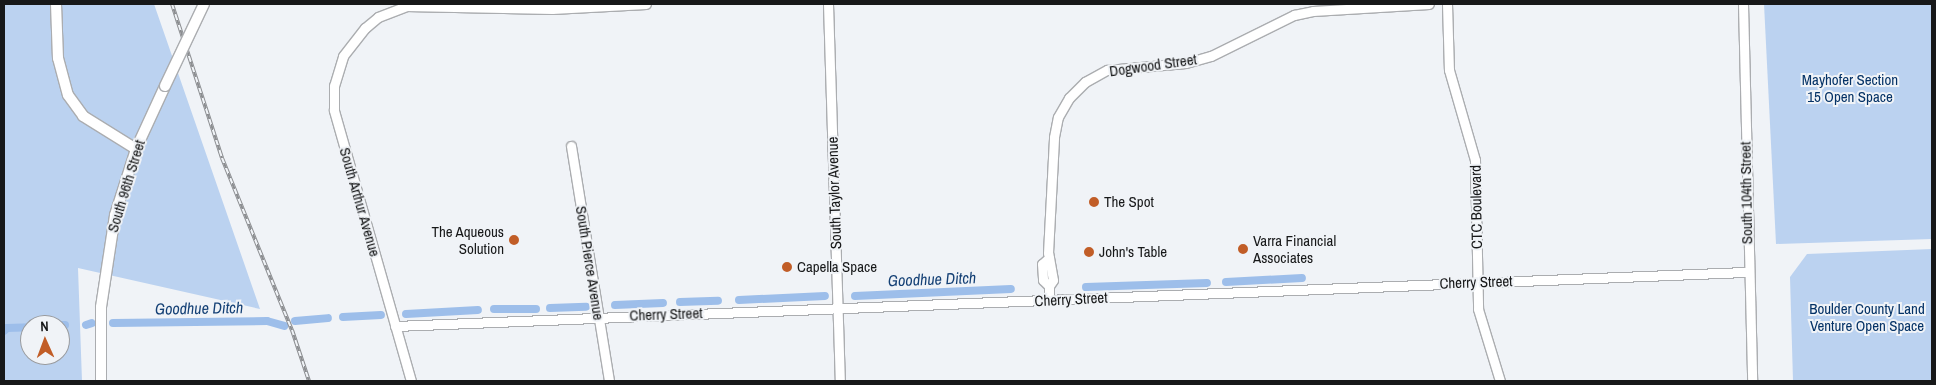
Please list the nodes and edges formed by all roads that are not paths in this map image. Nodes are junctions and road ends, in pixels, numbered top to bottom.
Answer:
1 (56, 4) edge
2 (204, 4) edge
3 (646, 4) edge
4 (828, 4) edge
5 (1429, 4) edge
6 (1447, 4) edge
7 (1743, 4) edge
8 (571, 146) dead end
9 (136, 149) junction
10 (1747, 272) junction
11 (1477, 282) junction
12 (1049, 300) junction
13 (837, 307) junction
14 (599, 317) junction
15 (395, 326) junction
16 (101, 381) edge
17 (411, 381) edge
18 (609, 381) edge
19 (840, 381) edge
20 (1500, 381) edge
21 (1752, 381) edge

1 - 9 main road
2 - 9 main road, South 96th Street, bridge
3 - 15 street, South Arthur Avenue
4 - 13 street, South Taylor Avenue
5 - 12 street, Dogwood Street
6 - 11 street, CTC Boulevard
7 - 10 street, South 104th Street
8 - 14 street, South Pierce Avenue
9 - 16 main road, South 96th Street
10 - 11 street, Cherry Street
10 - 21 street, South 104th Street
11 - 12 street, Cherry Street
11 - 20 street, CTC Boulevard
12 - 13 street, Cherry Street
13 - 14 street, Cherry Street
13 - 19 street, South Taylor Avenue
14 - 15 street, Cherry Street
14 - 18 street, South Pierce Avenue
15 - 17 street, South Arthur Avenue

